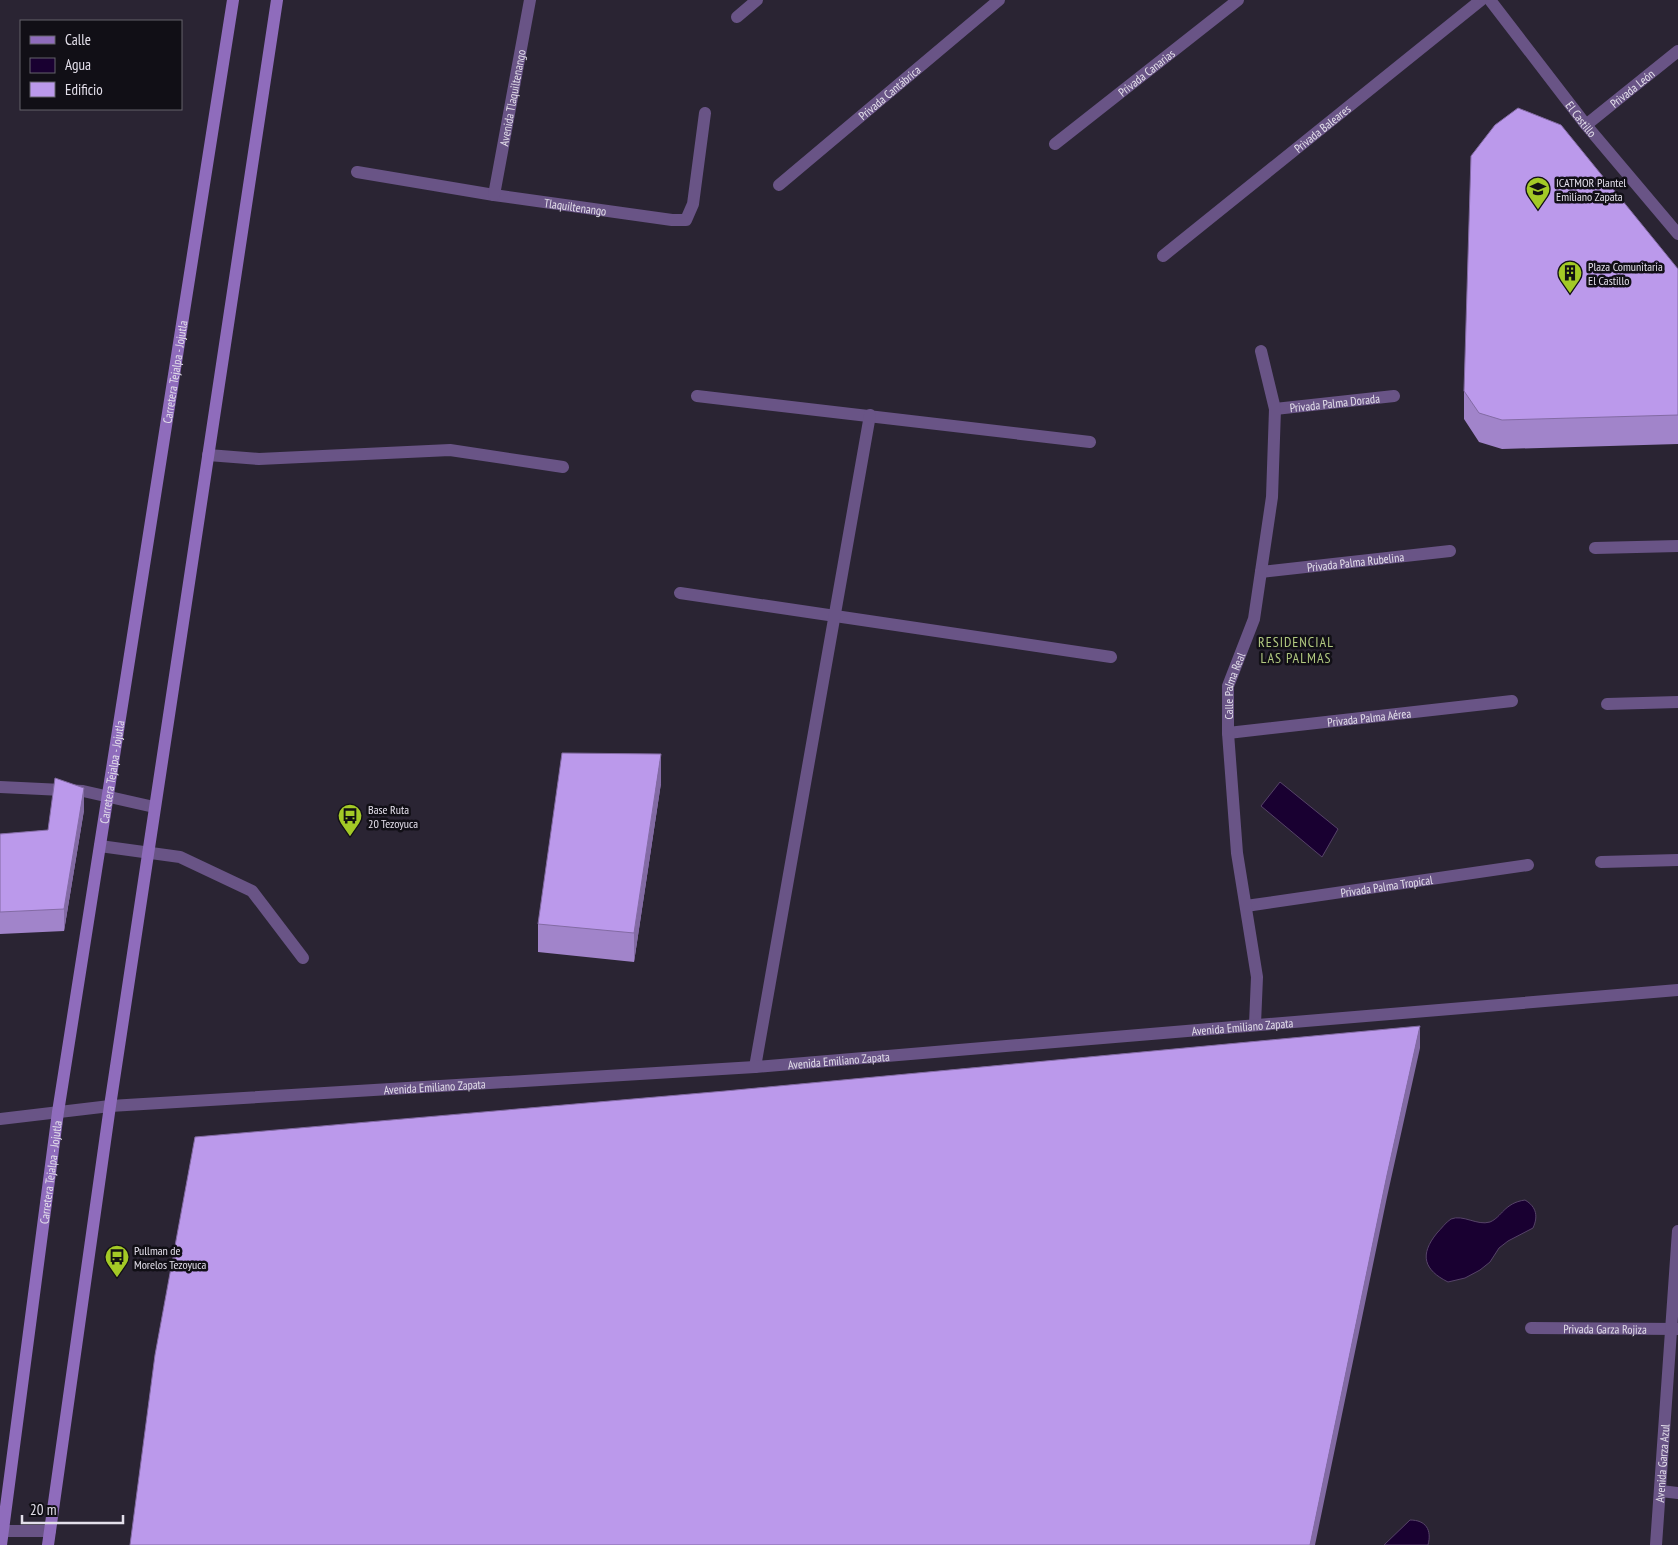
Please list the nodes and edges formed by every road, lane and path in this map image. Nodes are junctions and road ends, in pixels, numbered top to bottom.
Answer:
1 (233, 0) edge
2 (277, 0) edge
3 (530, 0) edge
4 (757, 0) edge
5 (999, 0) edge
6 (1238, 0) edge
7 (1481, 0) edge
8 (1490, 0) edge
9 (737, 17) dead end
10 (1678, 51) edge
11 (705, 113) dead end
12 (1586, 125) junction
13 (1055, 144) dead end
14 (357, 172) dead end
15 (779, 185) dead end
16 (494, 195) junction
17 (1678, 234) edge
18 (1163, 256) dead end
19 (1261, 351) dead end
20 (697, 396) dead end
21 (1394, 396) dead end
22 (1275, 409) junction
23 (870, 415) junction
24 (1090, 442) dead end
25 (208, 455) junction
26 (563, 467) dead end
27 (1678, 546) edge
28 (1595, 548) dead end
29 (1450, 551) dead end
30 (1261, 572) junction
31 (680, 593) dead end
32 (834, 616) junction
33 (1111, 657) dead end
34 (1512, 701) dead end
35 (1678, 702) edge
36 (1607, 704) dead end
37 (1228, 733) junction
38 (0, 787) edge
39 (108, 796) junction
40 (154, 807) junction
41 (100, 846) junction
42 (148, 852) junction
43 (1678, 860) edge
44 (1601, 862) dead end
45 (1528, 865) dead end
46 (1246, 906) junction
47 (303, 958) dead end
48 (1678, 990) edge
49 (1255, 1024) junction
50 (755, 1067) junction
51 (110, 1106) junction
52 (58, 1112) junction
53 (0, 1119) edge
54 (1678, 1231) edge
55 (1677, 1258) edge
56 (1531, 1328) dead end
57 (1675, 1329) edge
58 (1661, 1491) junction
59 (1678, 1493) edge
60 (1, 1530) edge
61 (50, 1531) junction
62 (1, 1545) edge
63 (48, 1545) edge
64 (1656, 1545) edge

1 - 39 main road, Carretera Tejalpa - Jojutla
2 - 25 main road
3 - 16 street, Avenida Tlaquiltenango
4 - 9 street
5 - 15 street, Privada Cantábrica
6 - 13 street, Privada Canarias
7 - 18 street, Privada Baleares
8 - 12 street, El Castillo
10 - 12 street, Privada León
11 - 16 street, Tlaquiltenango
12 - 17 street, El Castillo
14 - 16 street, Tlaquiltenango
19 - 22 street, Calle Palma Real
20 - 23 street
21 - 22 street, Privada Palma Dorada
22 - 30 street, Calle Palma Real
23 - 24 street
23 - 32 street
25 - 26 street
25 - 40 main road
27 - 28 street
29 - 30 street, Privada Palma Rubelina
30 - 37 street, Calle Palma Real
31 - 32 street
32 - 33 street
32 - 50 street
34 - 37 street, Privada Palma Aérea
35 - 36 street
37 - 46 street, Calle Palma Real
38 - 39 street
39 - 40 street
39 - 41 main road, Carretera Tejalpa - Jojutla
40 - 42 main road
41 - 42 street
41 - 52 main road, Carretera Tejalpa - Jojutla
42 - 47 street
42 - 51 main road
43 - 44 street
45 - 46 street, Privada Palma Tropical
46 - 49 street, Calle Palma Real
48 - 49 street, Avenida Emiliano Zapata
49 - 50 street, Avenida Emiliano Zapata
50 - 51 street, Avenida Emiliano Zapata
51 - 52 street, Avenida Emiliano Zapata
51 - 61 main road
52 - 53 street, Avenida Emiliano Zapata
52 - 60 main road, Carretera Tejalpa - Jojutla
54 - 55 street, Avenida Garza Azul
55 - 57 street, Avenida Garza Azul
56 - 57 street, Privada Garza Rojiza
57 - 58 street, Avenida Garza Azul
58 - 59 street
58 - 64 street, Avenida Garza Azul
60 - 61 street
60 - 62 main road, Carretera Tejalpa - Jojutla
61 - 63 main road

